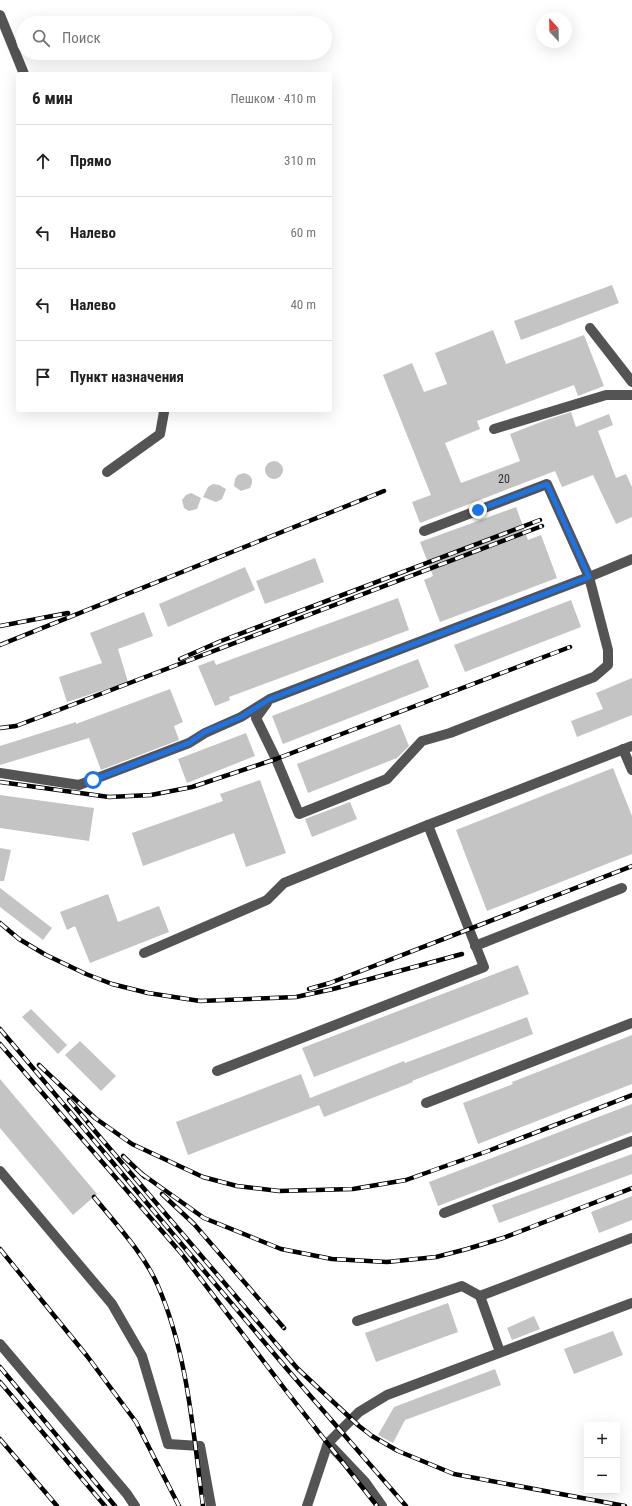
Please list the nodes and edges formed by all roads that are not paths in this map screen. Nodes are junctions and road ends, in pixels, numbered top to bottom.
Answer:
1 (0, 15) edge
2 (16, 54) edge
3 (18, 60) edge
4 (23, 72) edge
5 (590, 328) dead end
6 (632, 382) edge
7 (632, 395) edge
8 (164, 412) edge
9 (494, 429) dead end
10 (107, 472) dead end
11 (424, 531) dead end
12 (632, 559) edge
13 (589, 577) junction
14 (270, 699) junction
15 (628, 747) edge
16 (632, 770) edge
17 (0, 773) edge
18 (428, 825) junction
19 (622, 888) dead end
20 (475, 946) junction
21 (144, 953) dead end
22 (632, 1023) edge
23 (217, 1071) dead end
24 (426, 1103) dead end
25 (632, 1141) edge
26 (0, 1171) edge
27 (444, 1213) dead end
28 (632, 1238) edge
29 (480, 1296) junction
30 (632, 1303) edge
31 (357, 1321) dead end
32 (0, 1344) edge
33 (500, 1352) junction
34 (328, 1443) junction
35 (135, 1506) edge
36 (210, 1506) edge
37 (307, 1506) edge
38 (382, 1506) edge

1 - 2 street
3 - 4 street
5 - 6 street
7 - 9 street
8 - 10 street
11 - 13 street
12 - 13 street
13 - 14 street
13 - 14 street
14 - 17 street
15 - 16 street
15 - 18 street
18 - 20 street
18 - 21 street
19 - 20 street
20 - 23 street
22 - 24 street
25 - 27 street
26 - 36 street
28 - 29 street
29 - 31 street
29 - 33 street
30 - 33 street
32 - 35 street
33 - 34 street
34 - 37 street
34 - 38 street

